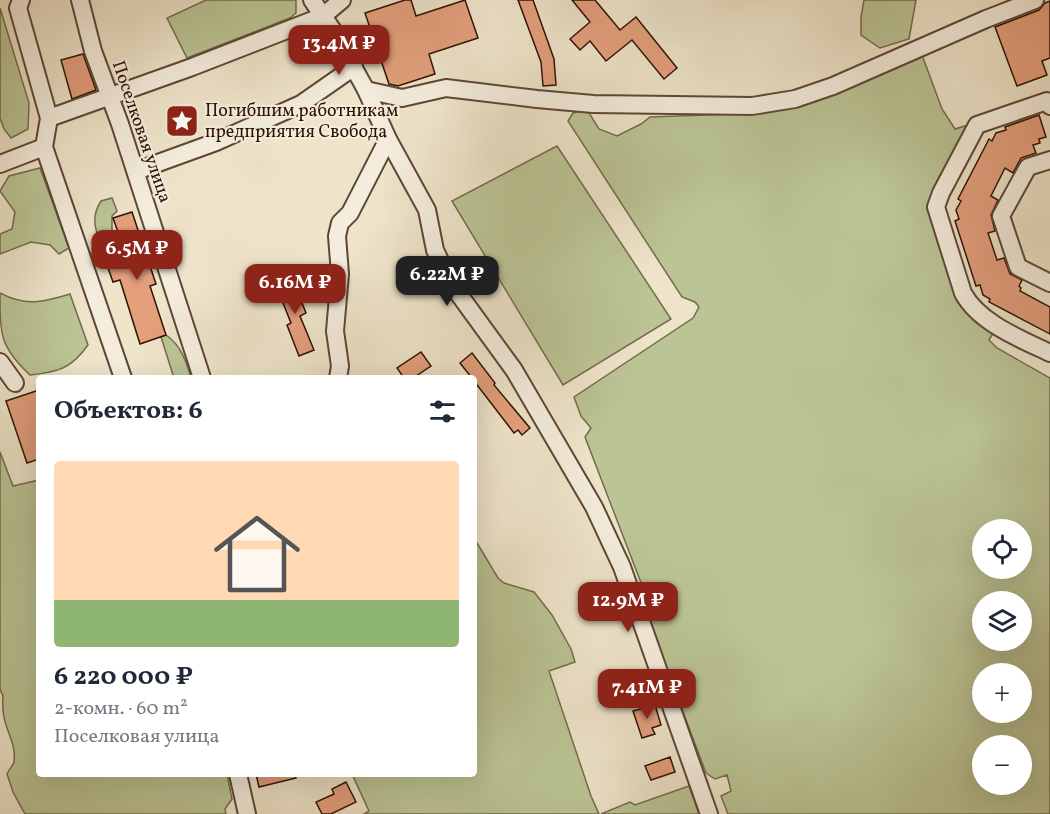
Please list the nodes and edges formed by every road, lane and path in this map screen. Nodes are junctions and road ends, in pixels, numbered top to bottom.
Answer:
1 (21, 0) edge
2 (80, 0) edge
3 (312, 0) edge
4 (342, 0) edge
5 (1035, 0) edge
6 (323, 16) junction
7 (354, 67) junction
8 (366, 90) junction
9 (110, 97) junction
10 (1050, 106) edge
11 (49, 118) junction
12 (388, 139) junction
13 (44, 147) junction
14 (1050, 160) edge
15 (0, 164) edge
16 (135, 171) junction
17 (1050, 283) edge
18 (1050, 353) edge
19 (0, 362) edge
20 (122, 375) edge
21 (201, 375) edge
22 (338, 375) edge
23 (15, 383) dead end
24 (239, 777) edge
25 (247, 814) edge
26 (709, 814) edge

1 - 11 street
2 - 9 street, Поселковая улица
3 - 6 street
4 - 6 street
5 - 8 street
6 - 7 street
6 - 9 street
7 - 8 street
7 - 16 street
8 - 12 street
9 - 11 street
9 - 16 street, Поселковая улица
10 - 18 street
11 - 13 street
12 - 22 street
12 - 26 street
13 - 15 street
13 - 20 street
14 - 17 street
16 - 21 street, Поселковая улица
19 - 23 street
24 - 25 street

